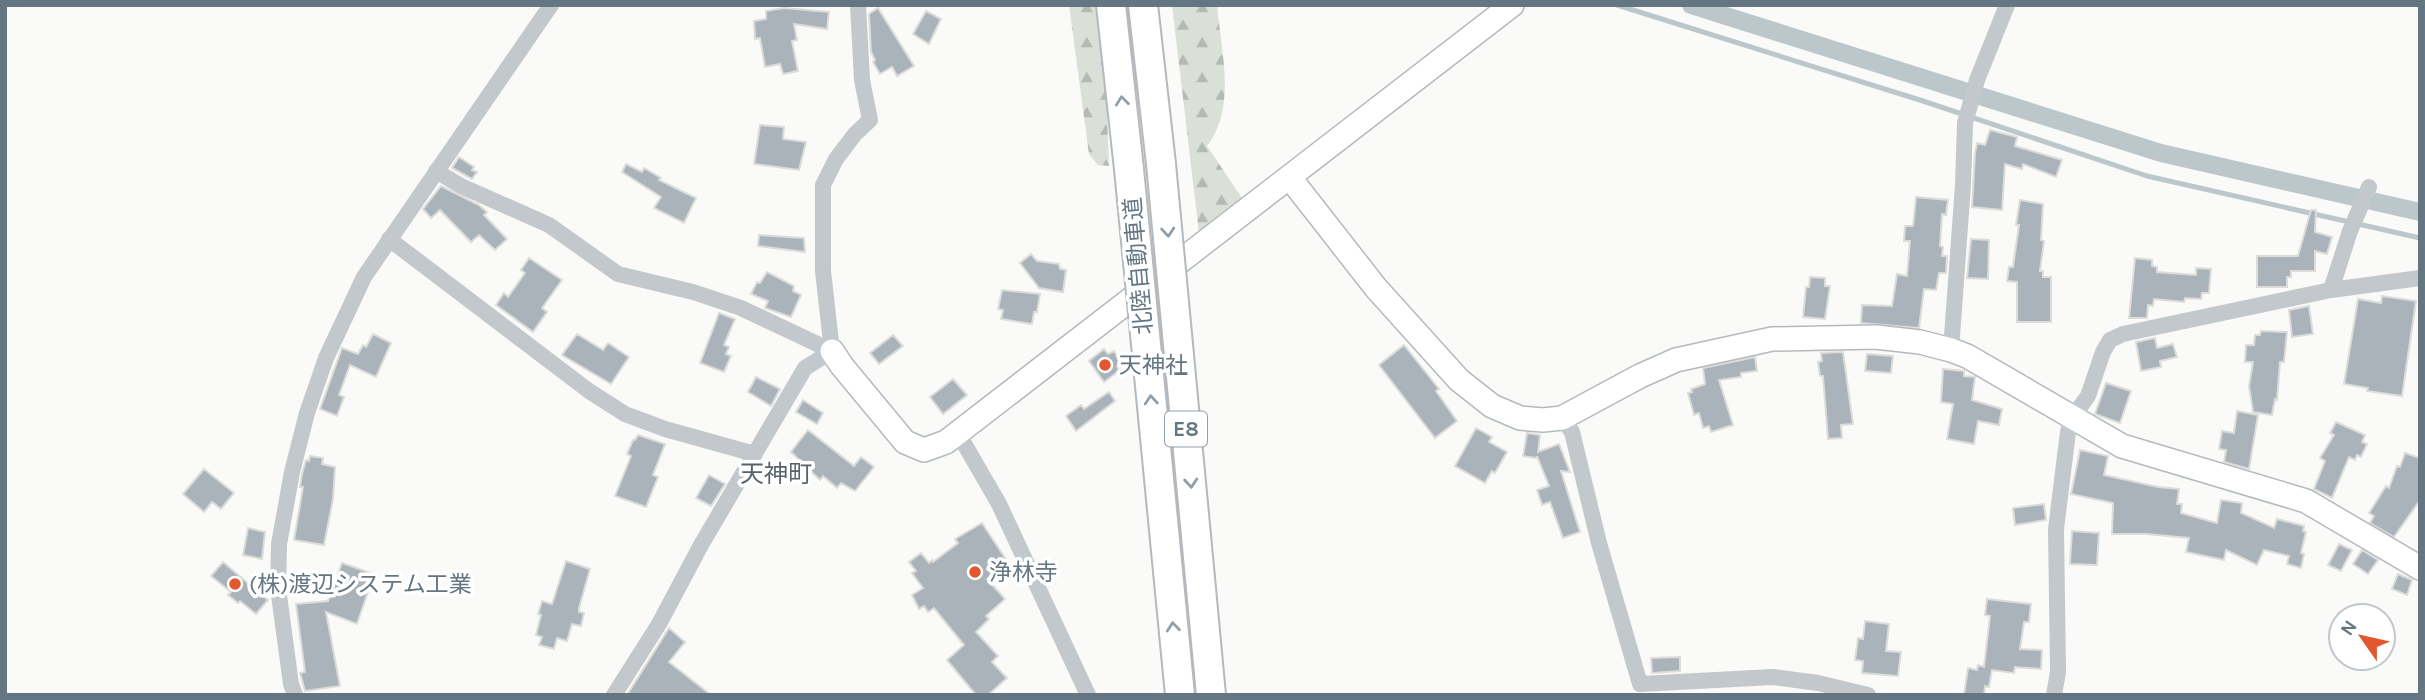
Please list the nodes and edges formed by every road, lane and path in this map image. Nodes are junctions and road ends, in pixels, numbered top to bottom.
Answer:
1 (551, 5) edge
2 (858, 5) edge
3 (1111, 5) edge
4 (1143, 5) edge
5 (1512, 5) edge
6 (2007, 5) edge
7 (436, 171) junction
8 (1290, 178) junction
9 (2369, 187) dead end
10 (389, 239) junction
11 (2420, 278) edge
12 (2331, 289) junction
13 (1951, 349) junction
14 (832, 351) junction
15 (1562, 418) junction
16 (2072, 418) junction
17 (958, 433) junction
18 (755, 454) junction
19 (2420, 568) edge
20 (295, 695) edge
21 (614, 695) edge
22 (1088, 695) edge
23 (1180, 695) edge
24 (1211, 695) edge
25 (1868, 695) edge
26 (2054, 695) edge

1 - 7 street
2 - 14 street
23 -> 3 highway, 北陸自動車道 / E8, bridge
4 -> 24 highway, 北陸自動車道 / E8, bridge
5 - 8 street
6 - 13 street
7 - 10 street
7 - 14 street
8 - 15 street
8 - 17 street
9 - 12 street
10 - 18 street
10 - 20 street
11 - 12 street
12 - 16 street
13 - 15 street
13 - 16 street
14 - 17 street
14 - 18 street
15 - 25 street
16 - 19 street
16 - 26 street
17 - 22 street
18 - 21 street

